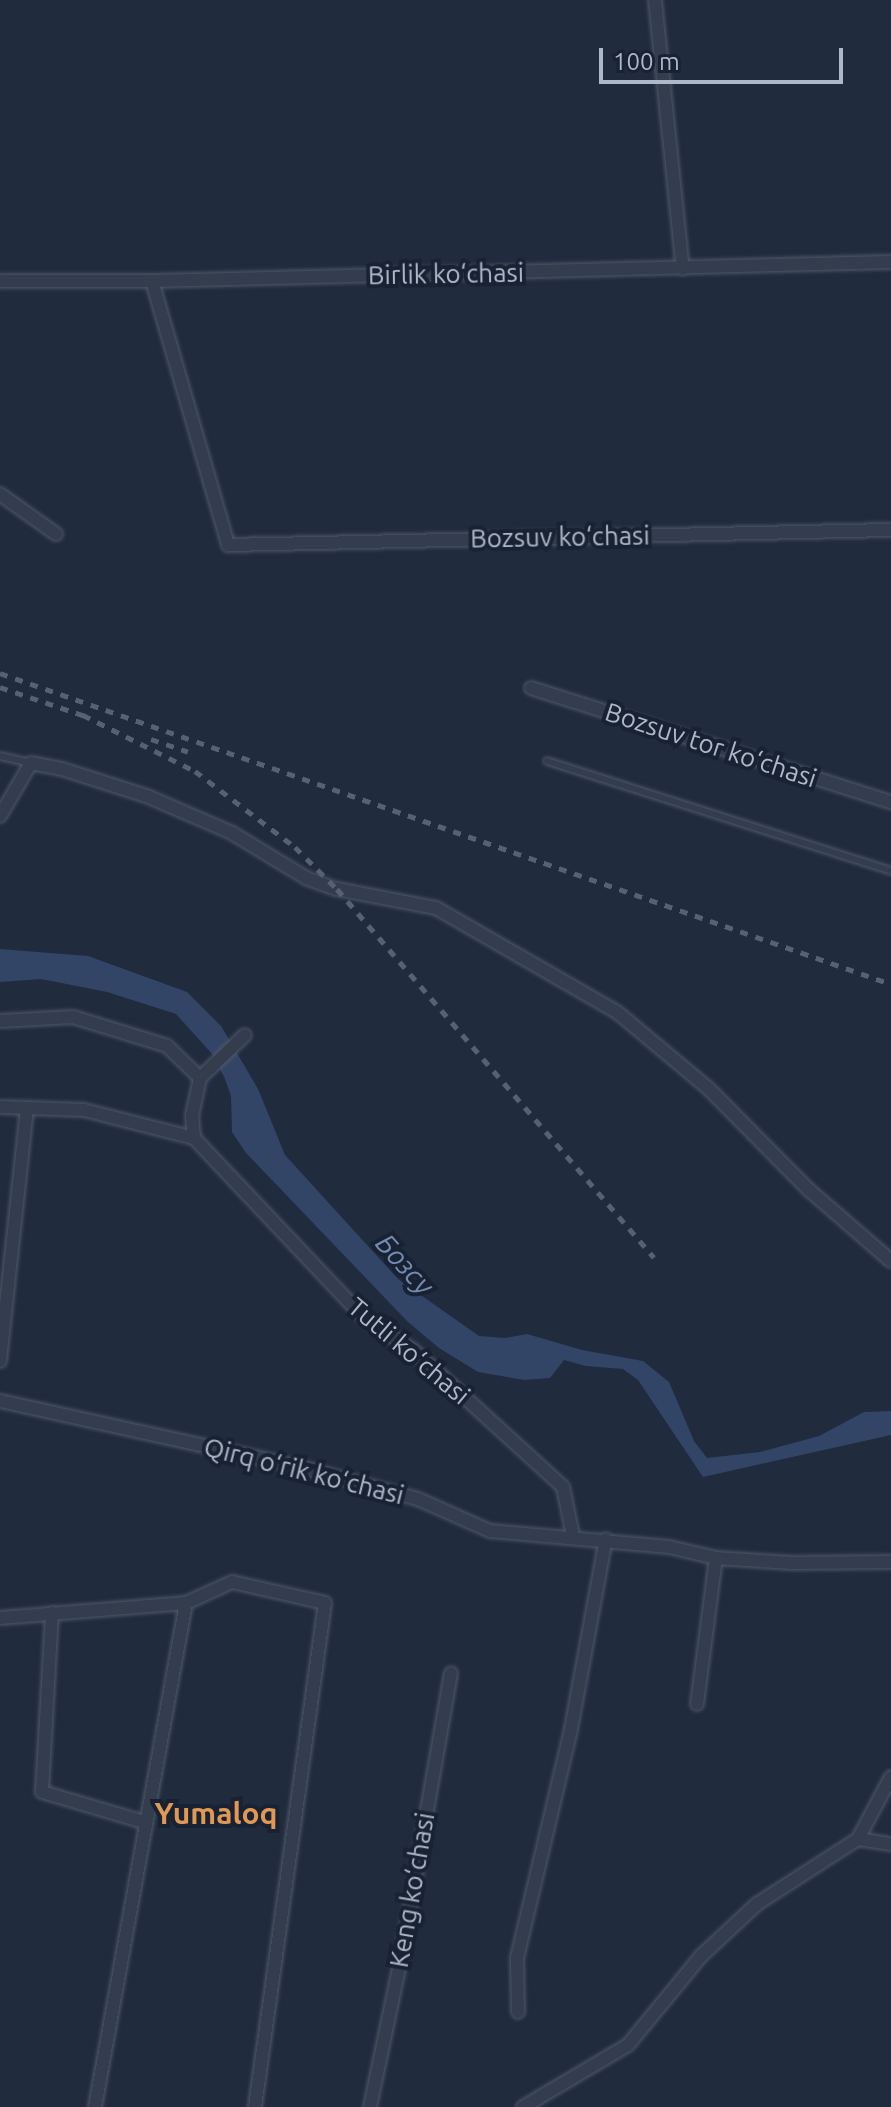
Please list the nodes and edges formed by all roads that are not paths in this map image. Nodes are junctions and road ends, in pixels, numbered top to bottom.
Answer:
1 (655, 0) edge
2 (891, 262) edge
3 (683, 269) junction
4 (0, 281) edge
5 (152, 281) junction
6 (0, 494) edge
7 (891, 530) edge
8 (56, 534) dead end
9 (531, 688) dead end
10 (0, 756) edge
11 (547, 761) dead end
12 (31, 763) junction
13 (891, 802) edge
14 (0, 816) edge
15 (891, 871) edge
16 (0, 1021) edge
17 (245, 1035) dead end
18 (200, 1078) junction
19 (0, 1107) edge
20 (27, 1109) junction
21 (194, 1138) junction
22 (891, 1261) edge
23 (0, 1361) edge
24 (0, 1401) edge
25 (573, 1536) junction
26 (606, 1539) junction
27 (716, 1558) junction
28 (891, 1562) edge
29 (186, 1603) junction
30 (52, 1613) junction
31 (0, 1618) edge
32 (451, 1673) dead end
33 (697, 1704) dead end
34 (891, 1777) edge
35 (144, 1822) junction
36 (858, 1839) junction
37 (891, 1844) edge
38 (518, 2012) dead end
39 (95, 2107) edge
40 (255, 2107) edge
41 (370, 2107) edge
42 (523, 2107) edge

1 - 3 street
2 - 3 street, Birlik ko‘chasi
3 - 5 street, Birlik ko‘chasi
4 - 5 street, Birlik ko‘chasi
5 - 7 street, Bozsuv ko‘chasi
6 - 8 street
9 - 13 street, Bozsuv tor ko‘chasi
10 - 12 lane
11 - 15 lane
12 - 14 street
12 - 22 street
16 - 18 street
17 - 18 street
18 - 21 street
19 - 20 street
20 - 21 street
20 - 23 street
21 - 25 street, Tutli ko‘chasi
24 - 25 street, Qirq o‘rik ko‘chasi
25 - 26 street, Qirq o‘rik ko‘chasi
26 - 27 street, Qirq o‘rik ko‘chasi
26 - 38 street
27 - 28 street, Qirq o‘rik ko‘chasi
27 - 33 street
29 - 30 street
29 - 35 street
29 - 40 street
30 - 31 street
30 - 35 street
32 - 41 street, Keng ko‘chasi
34 - 36 street
35 - 39 street
36 - 37 street
36 - 42 street

